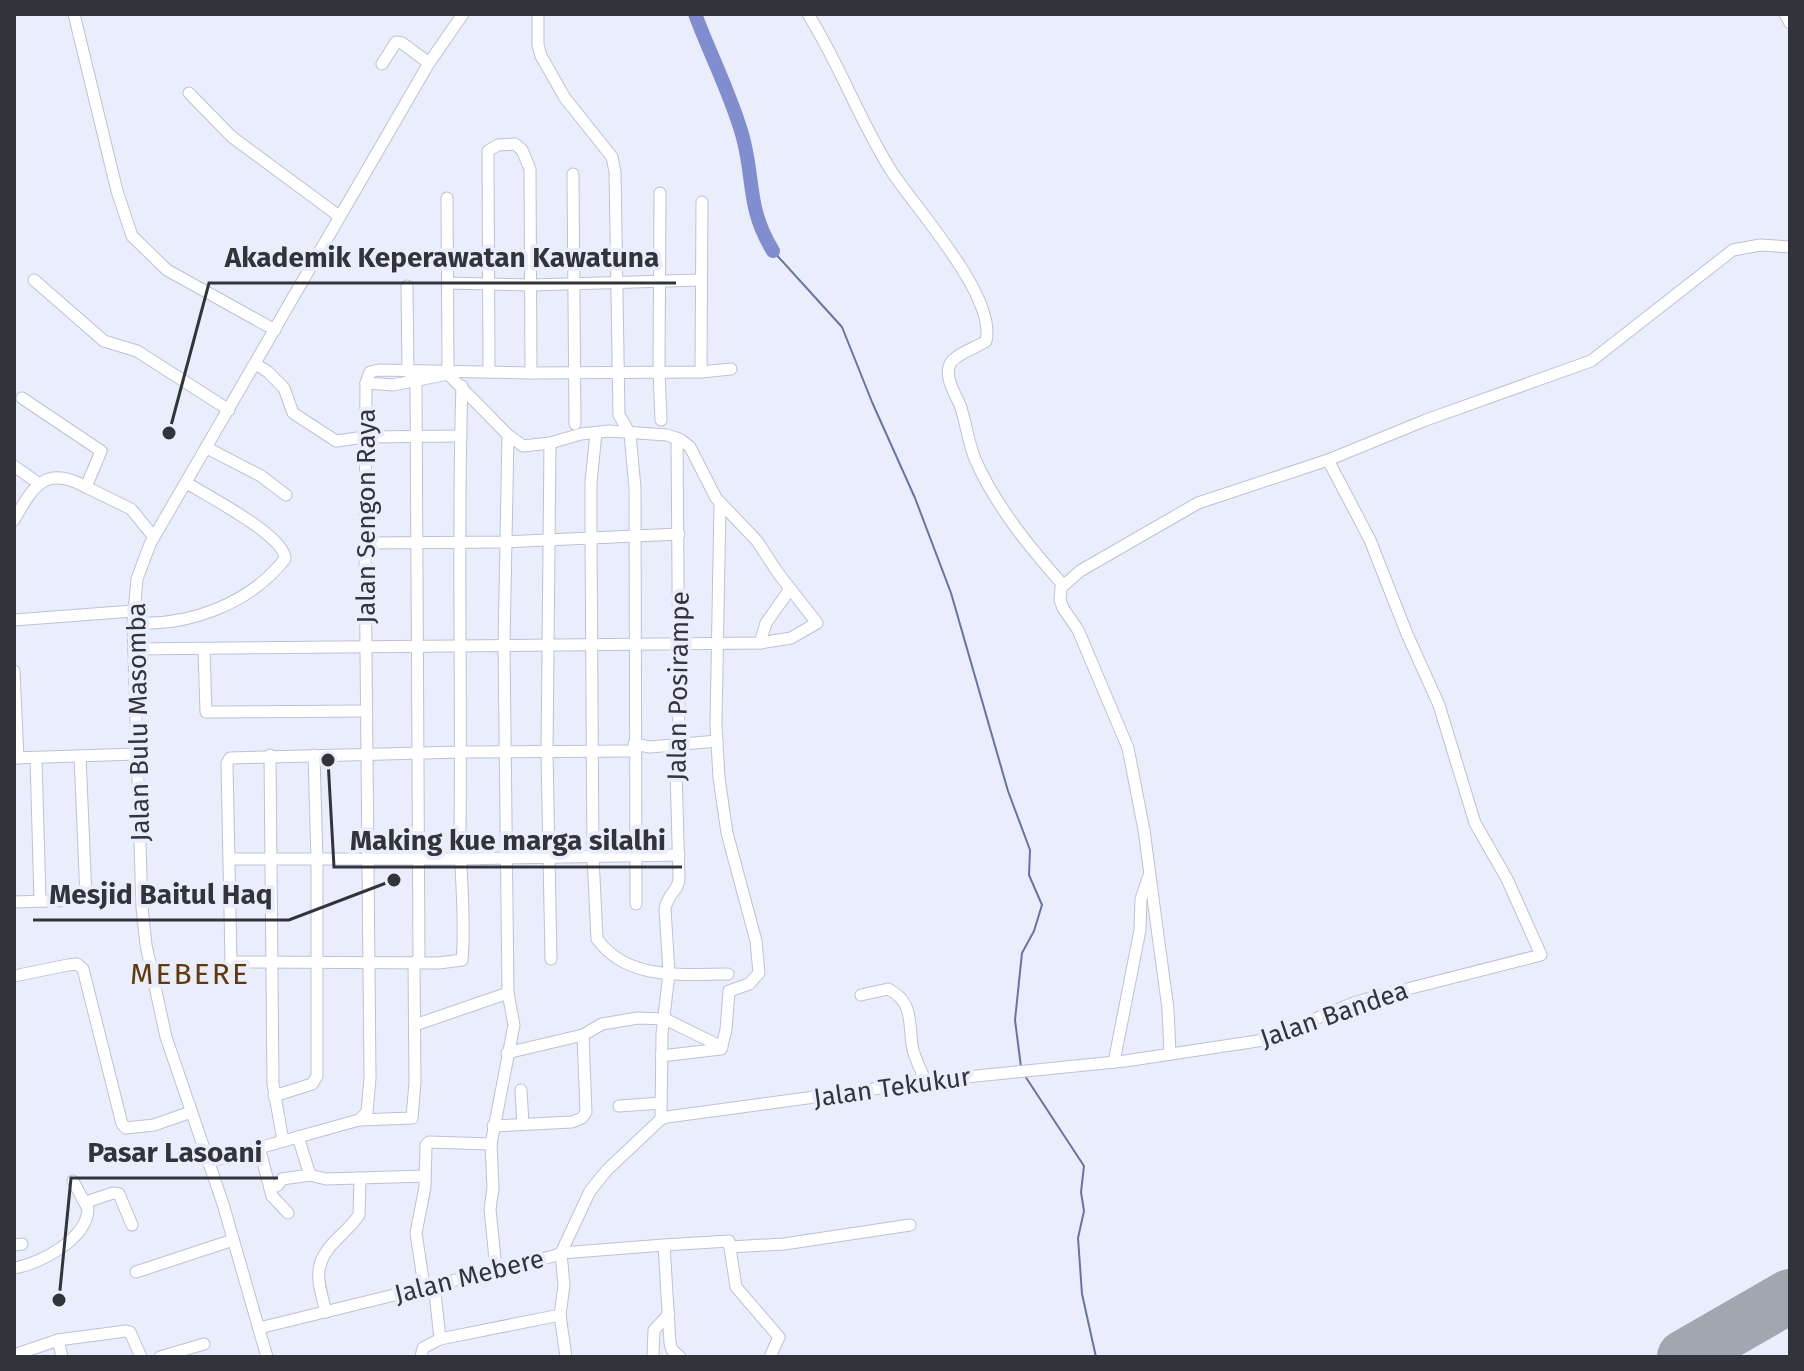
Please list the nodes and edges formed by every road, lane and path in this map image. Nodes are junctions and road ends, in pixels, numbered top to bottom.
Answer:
1 (74, 14) edge
2 (463, 14) edge
3 (538, 14) edge
4 (808, 14) edge
5 (1785, 14) edge
6 (451, 20) edge
7 (1790, 23) edge
8 (429, 63) junction
9 (382, 64) dead end
10 (189, 93) dead end
11 (573, 174) dead end
12 (660, 193) dead end
13 (447, 198) dead end
14 (702, 202) dead end
15 (339, 216) junction
16 (1790, 247) edge
17 (34, 280) dead end
18 (701, 280) junction
19 (660, 282) junction
20 (448, 283) junction
21 (489, 283) junction
22 (573, 283) junction
23 (617, 283) junction
24 (532, 285) junction
25 (407, 286) dead end
26 (275, 330) junction
27 (256, 364) junction
28 (731, 369) dead end
29 (448, 370) junction
30 (659, 371) junction
31 (408, 372) junction
32 (489, 372) junction
33 (618, 372) junction
34 (701, 372) junction
35 (531, 373) junction
36 (574, 373) junction
37 (416, 382) junction
38 (366, 383) junction
39 (462, 386) junction
40 (22, 398) dead end
41 (229, 410) junction
42 (661, 420) dead end
43 (575, 424) dead end
44 (596, 433) junction
45 (630, 434) junction
46 (508, 435) junction
47 (418, 436) junction
48 (461, 436) junction
49 (365, 437) junction
50 (677, 438) junction
51 (550, 443) junction
52 (207, 448) junction
53 (1328, 460) junction
54 (14, 466) edge
55 (38, 483) junction
56 (187, 483) junction
57 (86, 487) junction
58 (286, 495) dead end
59 (720, 503) junction
60 (14, 520) edge
61 (679, 534) junction
62 (636, 535) junction
63 (154, 537) junction
64 (591, 537) junction
65 (550, 539) junction
66 (505, 542) junction
67 (365, 543) junction
68 (418, 543) junction
69 (461, 543) junction
70 (1063, 585) junction
71 (790, 589) junction
72 (133, 617) junction
73 (14, 620) edge
74 (679, 643) junction
75 (720, 643) junction
76 (760, 643) junction
77 (592, 644) junction
78 (504, 645) junction
79 (547, 645) junction
80 (635, 645) junction
81 (417, 646) junction
82 (460, 646) junction
83 (134, 649) junction
84 (204, 649) junction
85 (367, 649) junction
86 (14, 671) edge
87 (366, 711) junction
88 (16, 712) edge
89 (717, 741) junction
90 (676, 744) junction
91 (634, 748) junction
92 (460, 752) junction
93 (504, 752) junction
94 (592, 752) junction
95 (547, 753) junction
96 (137, 754) junction
97 (270, 755) junction
98 (314, 755) junction
99 (417, 755) junction
100 (80, 756) junction
101 (365, 756) junction
102 (16, 758) edge
103 (36, 758) junction
104 (679, 855) junction
105 (548, 856) junction
106 (635, 856) junction
107 (505, 857) junction
108 (593, 857) junction
109 (367, 858) junction
110 (417, 858) junction
111 (229, 859) junction
112 (272, 859) junction
113 (460, 859) junction
114 (317, 860) junction
115 (1150, 875) junction
116 (40, 900) junction
117 (14, 902) edge
118 (636, 904) dead end
119 (551, 959) dead end
120 (417, 962) junction
121 (317, 963) junction
122 (369, 963) junction
123 (270, 964) junction
124 (669, 973) junction
125 (728, 974) dead end
126 (14, 976) edge
127 (508, 993) junction
128 (861, 995) dead end
129 (665, 1019) junction
130 (415, 1025) junction
131 (583, 1035) junction
132 (722, 1047) junction
133 (507, 1053) junction
134 (1170, 1054) junction
135 (661, 1056) junction
136 (1119, 1061) junction
137 (926, 1082) junction
138 (521, 1090) dead end
139 (274, 1096) junction
140 (661, 1103) junction
141 (619, 1106) dead end
142 (191, 1112) junction
143 (661, 1119) junction
144 (359, 1120) junction
145 (523, 1124) junction
146 (493, 1126) junction
147 (298, 1137) junction
148 (283, 1141) junction
149 (491, 1144) junction
150 (259, 1147) junction
151 (208, 1162) junction
152 (310, 1175) junction
153 (425, 1176) junction
154 (360, 1178) junction
155 (73, 1181) dead end
156 (270, 1188) junction
157 (86, 1202) junction
158 (288, 1213) dead end
159 (132, 1225) dead end
160 (910, 1225) dead end
161 (233, 1240) junction
162 (664, 1245) junction
163 (730, 1247) junction
164 (561, 1253) junction
165 (14, 1268) edge
166 (496, 1269) junction
167 (136, 1272) dead end
168 (429, 1285) junction
169 (326, 1312) junction
170 (669, 1314) junction
171 (560, 1315) junction
172 (259, 1328) junction
173 (440, 1339) junction
174 (58, 1340) junction
175 (204, 1344) dead end
176 (14, 1355) edge
177 (62, 1357) edge
178 (141, 1357) edge
179 (160, 1357) edge
180 (267, 1357) edge
181 (421, 1357) edge
182 (566, 1357) edge
183 (653, 1357) edge
184 (680, 1357) edge
185 (770, 1357) edge

1 - 26 street
2 - 6 street, Jalan Bulu Masomba
3 - 23 street
4 - 70 street
5 - 7 street
6 - 8 street, Jalan Bulu Masomba
8 - 9 street
8 - 15 street, Jalan Bulu Masomba
10 - 15 street
11 - 22 street
12 - 19 street
13 - 20 street
14 - 18 street
15 - 26 street, Jalan Bulu Masomba
16 - 53 street
17 - 41 street
18 - 19 street
18 - 34 street
19 - 23 street
19 - 30 street
20 - 21 street
20 - 29 street
21 - 24 street
21 - 24 street
21 - 32 street
22 - 23 street
22 - 24 street
22 - 36 street
23 - 33 street
24 - 35 street
25 - 31 street
26 - 27 street, Jalan Bulu Masomba
27 - 41 street, Jalan Bulu Masomba
27 - 49 street
28 - 34 street
29 - 31 street
29 - 32 street
30 - 33 street
30 - 34 street
30 - 42 street
31 - 38 street
32 - 35 street
33 - 36 street
33 - 45 street
35 - 36 street
36 - 43 street
37 - 38 street
37 - 39 street
37 - 47 street
38 - 49 street, Jalan Sengon Raya
39 - 46 street
39 - 48 street
40 - 57 street
41 - 52 street, Jalan Bulu Masomba
44 - 45 street
44 - 51 street
44 - 64 street
45 - 50 street
45 - 62 street
46 - 51 street
46 - 66 street
47 - 48 street
47 - 49 street
47 - 68 street
48 - 69 street
49 - 67 street, Jalan Sengon Raya
50 - 59 street
50 - 61 street, Jalan Posirampe
51 - 65 street
52 - 56 street, Jalan Bulu Masomba
52 - 58 street
53 - 70 street
53 - 134 street, Jalan Bandea
54 - 55 street
55 - 57 street
55 - 60 street
56 - 63 street, Jalan Bulu Masomba
56 - 72 street
57 - 63 street
59 - 71 street
59 - 75 street
61 - 62 street
61 - 74 street, Jalan Posirampe
62 - 64 street
62 - 80 street
63 - 72 street, Jalan Bulu Masomba
64 - 65 street
64 - 77 street
65 - 66 street
65 - 79 street
66 - 69 street
66 - 78 street
67 - 68 street
67 - 85 street, Jalan Sengon Raya
68 - 69 street
68 - 81 street
69 - 82 street
70 - 115 street
71 - 76 street
71 - 76 street
72 - 73 street
72 - 83 street, Jalan Bulu Masomba
74 - 75 street
74 - 80 street
74 - 90 street, Jalan Posirampe
75 - 76 street
75 - 89 street
77 - 79 street
77 - 80 street
77 - 94 street
78 - 79 street
78 - 82 street
78 - 93 street
79 - 95 street
80 - 91 street
81 - 82 street
81 - 85 street
81 - 99 street
82 - 92 street
83 - 84 street, Jalan Sengon Raya
83 - 96 street, Jalan Bulu Masomba
84 - 85 street, Jalan Sengon Raya
84 - 87 street
85 - 87 street, Jalan Sengon Raya
86 - 88 street
87 - 101 street, Jalan Sengon Raya
88 - 102 street
89 - 90 street
89 - 132 street
90 - 91 street
90 - 104 street, Jalan Posirampe
91 - 94 street
91 - 106 street
92 - 93 street
92 - 99 street
92 - 113 street
93 - 95 street
93 - 107 street
94 - 95 street
94 - 108 street
95 - 105 street
96 - 100 street
96 - 142 street, Jalan Bulu Masomba
97 - 98 street
97 - 111 street
97 - 112 street
98 - 101 street
98 - 114 street
99 - 101 street
99 - 110 street
100 - 103 street
100 - 116 street
101 - 109 street, Jalan Sengon Raya
102 - 103 street
103 - 116 street
104 - 106 street
104 - 124 street, Jalan Posirampe
105 - 107 street
105 - 108 street
105 - 119 street
106 - 108 street
106 - 118 street
107 - 113 street
107 - 127 street
108 - 124 street
109 - 110 street
109 - 114 street
109 - 122 street, Jalan Sengon Raya
110 - 113 street
110 - 120 street
111 - 112 street
111 - 123 street
112 - 114 street
112 - 123 street
113 - 120 street
114 - 121 street
115 - 134 street
115 - 136 street
116 - 117 street
120 - 122 street
120 - 130 street
121 - 122 street
121 - 123 street
121 - 139 street
122 - 144 street, Jalan Sengon Raya
123 - 139 street
124 - 125 street
124 - 129 street, Jalan Posirampe
126 - 142 street
127 - 130 street
127 - 133 street
128 - 137 street
129 - 131 street
129 - 132 street
129 - 135 street, Jalan Posirampe
130 - 144 street
131 - 133 street
131 - 145 street
132 - 135 street
133 - 146 street
134 - 136 street, Jalan Bandea
135 - 140 street, Jalan Posirampe
136 - 137 street, Jalan Tekukur
137 - 143 street, Jalan Tekukur
138 - 145 street
139 - 148 street
140 - 141 street
140 - 143 street, Jalan Posirampe
142 - 151 street, Jalan Bulu Masomba
143 - 164 street, Jalan Mebere
144 - 147 street
145 - 146 street
146 - 149 street
147 - 148 street
147 - 152 street
148 - 150 street
149 - 153 street
149 - 166 street
150 - 151 street
150 - 156 street
151 - 161 street, Jalan Bulu Masomba
152 - 154 street
152 - 156 street
153 - 154 street
153 - 168 street
154 - 169 street
155 - 157 street
156 - 158 street
157 - 159 street
157 - 165 street
160 - 163 street
161 - 167 street
161 - 172 street, Jalan Bulu Masomba
162 - 163 street
162 - 164 street
162 - 170 street
163 - 185 street
164 - 166 street, Jalan Mebere
164 - 171 street
166 - 168 street, Jalan Mebere
168 - 169 street, Jalan Mebere
168 - 173 street
169 - 172 street, Jalan Mebere
170 - 183 street
170 - 184 street
171 - 173 street
171 - 182 street
172 - 180 street, Jalan Bulu Masomba
173 - 181 street
174 - 176 street
174 - 177 street
174 - 178 street
175 - 179 street

